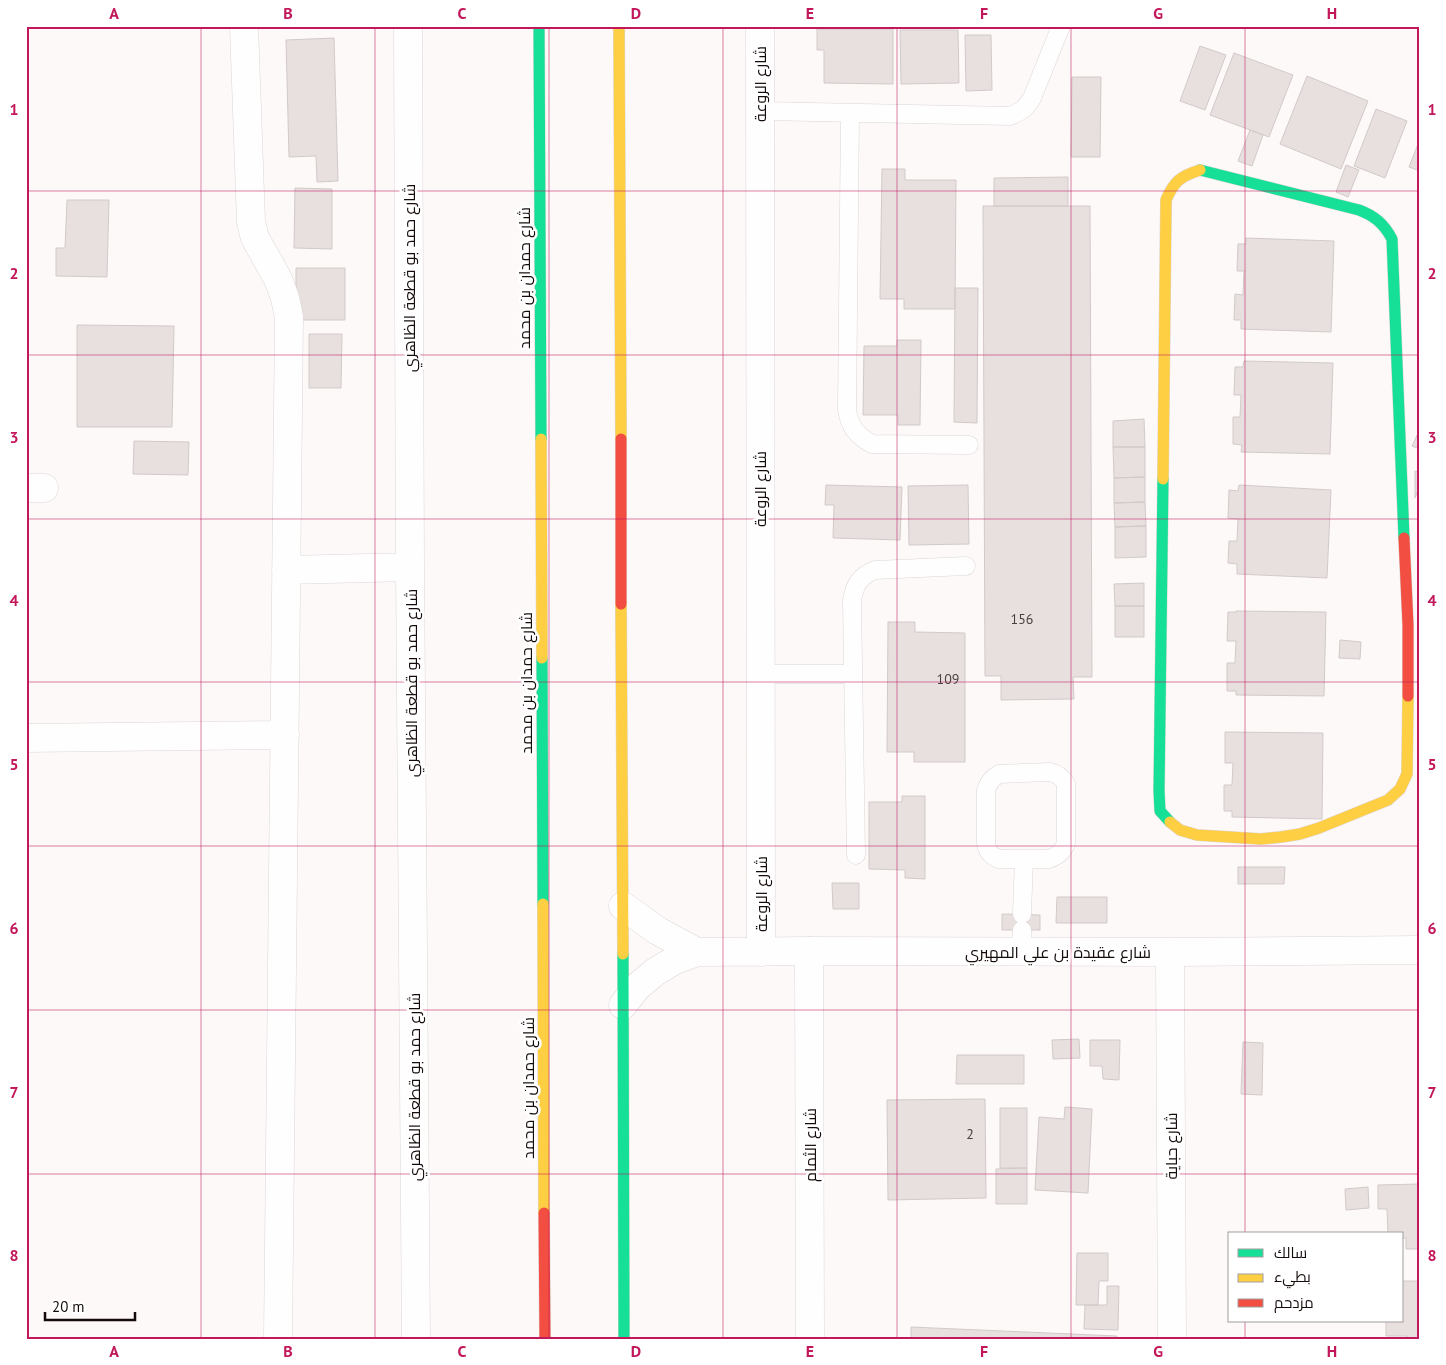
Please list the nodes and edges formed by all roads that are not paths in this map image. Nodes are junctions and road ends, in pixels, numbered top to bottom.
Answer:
1 (244, 26) edge
2 (408, 26) edge
3 (539, 26) edge
4 (619, 26) edge
5 (760, 26) edge
6 (1061, 26) edge
7 (760, 111) junction
8 (850, 113) junction
9 (969, 445) dead end
10 (966, 566) dead end
11 (410, 567) junction
12 (286, 570) junction
13 (1414, 627) edge
14 (761, 674) junction
15 (854, 674) junction
16 (285, 735) junction
17 (26, 738) edge
18 (1414, 775) edge
19 (856, 855) dead end
20 (1024, 859) junction
21 (623, 906) junction
22 (1022, 932) junction
23 (1420, 950) edge
24 (809, 951) junction
25 (696, 952) junction
26 (761, 952) junction
27 (1170, 952) junction
28 (623, 1004) junction
29 (278, 1339) edge
30 (416, 1339) edge
31 (545, 1339) edge
32 (624, 1339) edge
33 (810, 1339) edge
34 (1172, 1339) edge

1 - 12 street
2 - 11 street, شارع حمد بو قطعة الظاهري
3 - 31 main road, شارع حمدان بن محمد
4 - 21 main road
5 - 7 street, شارع الروعة
6 - 8 lane
7 - 8 lane
7 - 14 street, شارع الروعة
8 - 9 lane
10 - 15 lane
11 - 12 street
11 - 30 street, شارع حمد بو قطعة الظاهري
12 - 16 street
13 - 18 main road
13 - 18 main road
14 - 15 lane
14 - 26 street, شارع الروعة
15 - 19 lane
16 - 17 street
16 - 29 street
20 - 20 lane
20 - 22 lane
21 - 25 street, شارع عقيدة بن علي المهيري
21 - 28 main road
22 - 24 street, شارع عقيدة بن علي المهيري
22 - 27 street, شارع عقيدة بن علي المهيري
23 - 27 street, شارع عقيدة بن علي المهيري
24 - 26 street, شارع عقيدة بن علي المهيري
24 - 33 street, شارع الثمام
25 - 26 street, شارع عقيدة بن علي المهيري
25 - 28 street, شارع عقيدة بن علي المهيري
27 - 34 street, شارع حباية
28 - 32 main road

